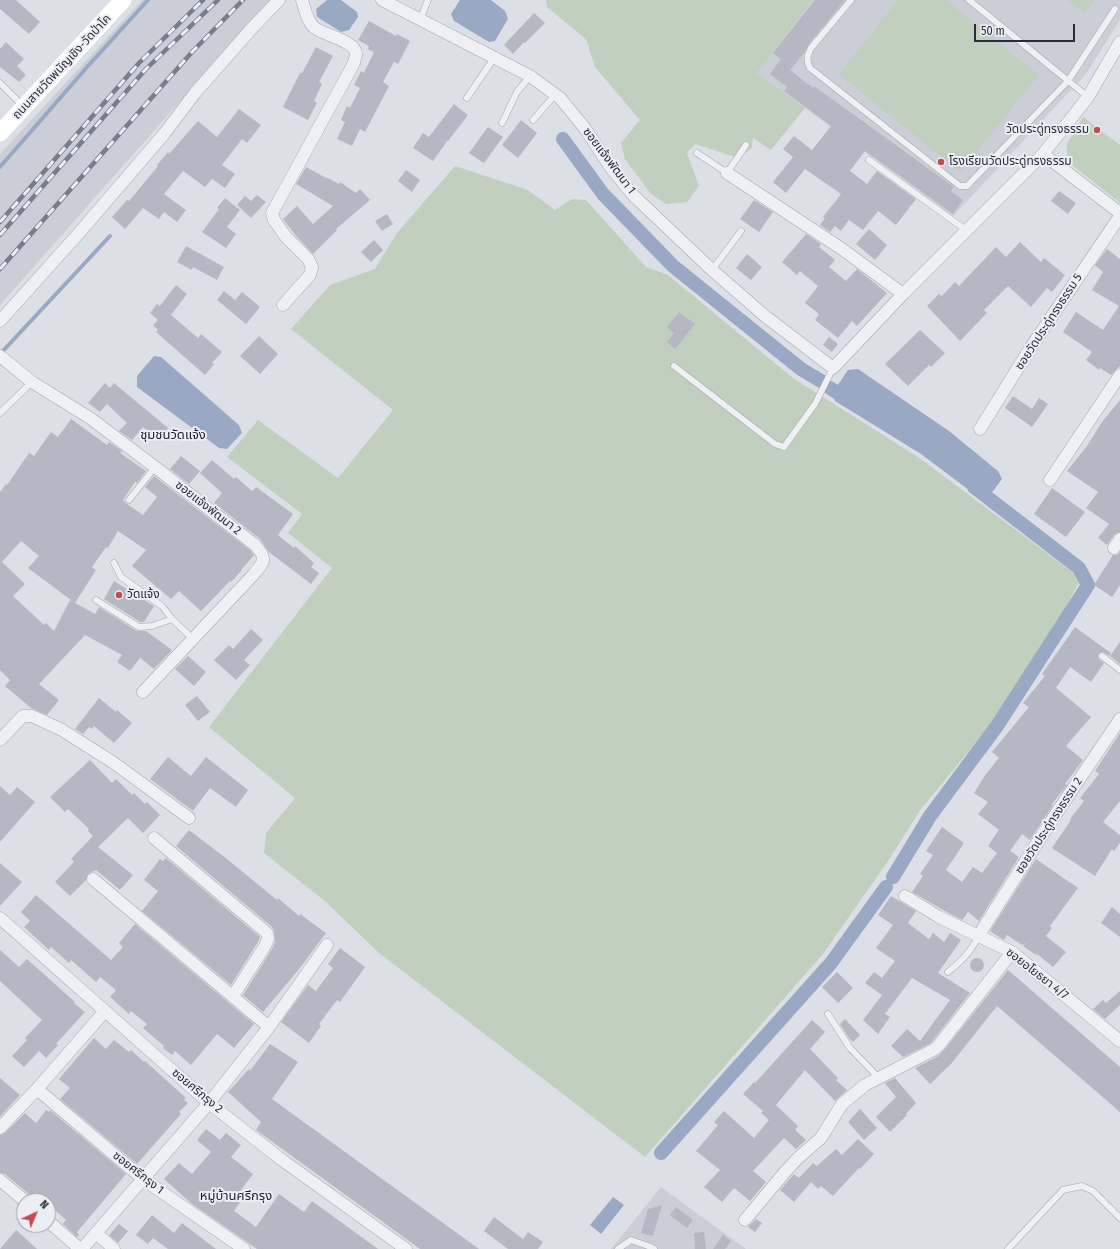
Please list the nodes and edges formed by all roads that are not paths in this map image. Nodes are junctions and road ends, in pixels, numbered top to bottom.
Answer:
1 (123, 0) edge
2 (280, 0) edge
3 (302, 0) edge
4 (382, 0) edge
5 (428, 0) edge
6 (851, 0) edge
7 (969, 0) edge
8 (1115, 9) dead end
9 (420, 20) junction
10 (1120, 42) edge
11 (494, 58) junction
12 (530, 76) junction
13 (1068, 80) junction
14 (0, 83) edge
15 (555, 95) junction
16 (1088, 97) junction
17 (467, 98) dead end
18 (24, 107) junction
19 (533, 120) dead end
20 (502, 124) dead end
21 (0, 133) edge
22 (746, 145) dead end
23 (697, 153) dead end
24 (1043, 154) junction
25 (869, 160) dead end
26 (727, 173) junction
27 (1120, 213) edge
28 (1120, 216) edge
29 (966, 230) junction
30 (741, 231) dead end
31 (712, 270) junction
32 (903, 294) junction
33 (284, 306) dead end
34 (0, 321) edge
35 (0, 356) edge
36 (674, 366) dead end
37 (833, 368) junction
38 (1120, 375) edge
39 (32, 382) junction
40 (0, 413) edge
41 (980, 429) dead end
42 (155, 467) junction
43 (1050, 480) dead end
44 (129, 500) dead end
45 (114, 563) dead end
46 (96, 600) dead end
47 (172, 619) junction
48 (192, 639) junction
49 (1102, 656) dead end
50 (1120, 670) edge
51 (143, 692) dead end
52 (1118, 725) edge
53 (0, 740) edge
54 (189, 818) dead end
55 (154, 838) dead end
56 (93, 879) dead end
57 (905, 896) dead end
58 (0, 918) edge
59 (979, 935) junction
60 (327, 946) dead end
61 (1012, 952) junction
62 (948, 972) dead end
63 (232, 996) junction
64 (104, 1012) junction
65 (828, 1014) dead end
66 (270, 1027) junction
67 (1120, 1041) edge
68 (878, 1077) junction
69 (37, 1089) junction
70 (209, 1103) junction
71 (0, 1128) edge
72 (143, 1179) junction
73 (0, 1180) edge
74 (16, 1194) edge
75 (1120, 1218) edge
76 (744, 1220) dead end
77 (56, 1228) edge
78 (96, 1233) junction
79 (81, 1249) edge
80 (114, 1249) edge
81 (244, 1249) edge
82 (406, 1249) edge
83 (618, 1249) edge
84 (654, 1249) edge
85 (1008, 1249) edge

1 - 18 main road, ถนนสายวัดพนัญเชิง-วัดป่าโค
2 - 34 street
3 - 33 street
4 - 9 street, ซอยแจ้งพัฒนา 1
5 - 9 lane
6 - 13 lane
7 - 13 lane
8 - 13 lane
9 - 11 street, ซอยแจ้งพัฒนา 1
10 - 16 street
11 - 12 street, ซอยแจ้งพัฒนา 1
11 - 17 lane
12 - 15 street, ซอยแจ้งพัฒนา 1
12 - 20 lane
13 - 16 lane
14 - 18 lane
15 - 19 lane
15 - 31 street, ซอยแจ้งพัฒนา 1
16 - 24 street
18 - 21 main road, ถนนสายวัดพนัญเชิง-วัดป่าโค
22 - 26 lane
23 - 26 lane
24 - 27 street
24 - 29 street
25 - 29 lane
26 - 32 street
28 - 41 street, ซอยวัดประดู่ทรงธรรม 5
29 - 32 street
30 - 31 lane
31 - 37 street, ซอยแจ้งพัฒนา 1
32 - 37 street
35 - 39 street, ซอยแจ้งพัฒนา 2
36 - 37 lane
38 - 43 street
39 - 40 lane
39 - 42 street, ซอยแจ้งพัฒนา 2
42 - 44 lane
42 - 48 street, ซอยแจ้งพัฒนา 2
45 - 47 lane
46 - 47 lane
47 - 48 lane
48 - 51 street, ซอยแจ้งพัฒนา 2
49 - 50 lane
52 - 59 street, ซอยวัดประดู่ทรงธรรม 2
53 - 54 street
55 - 63 street
56 - 63 street
57 - 59 street, ซอยอโยธยา 4/7
58 - 64 street, ซอยศรีกรุง 2
59 - 61 street, ซอยอโยธยา 4/7
59 - 62 lane
60 - 66 street
61 - 67 street, ซอยอโยธยา 4/7
61 - 68 street
63 - 66 street
64 - 69 street
64 - 70 street, ซอยศรีกรุง 2
65 - 68 lane
66 - 70 street
68 - 76 street
69 - 71 street
69 - 72 street, ซอยศรีกรุง 1
70 - 72 street
70 - 82 street, ซอยศรีกรุง 2
72 - 78 street
72 - 81 street, ซอยศรีกรุง 1
73 - 74 street
75 - 85 lane
77 - 79 street
78 - 79 street
78 - 80 street
83 - 84 lane

